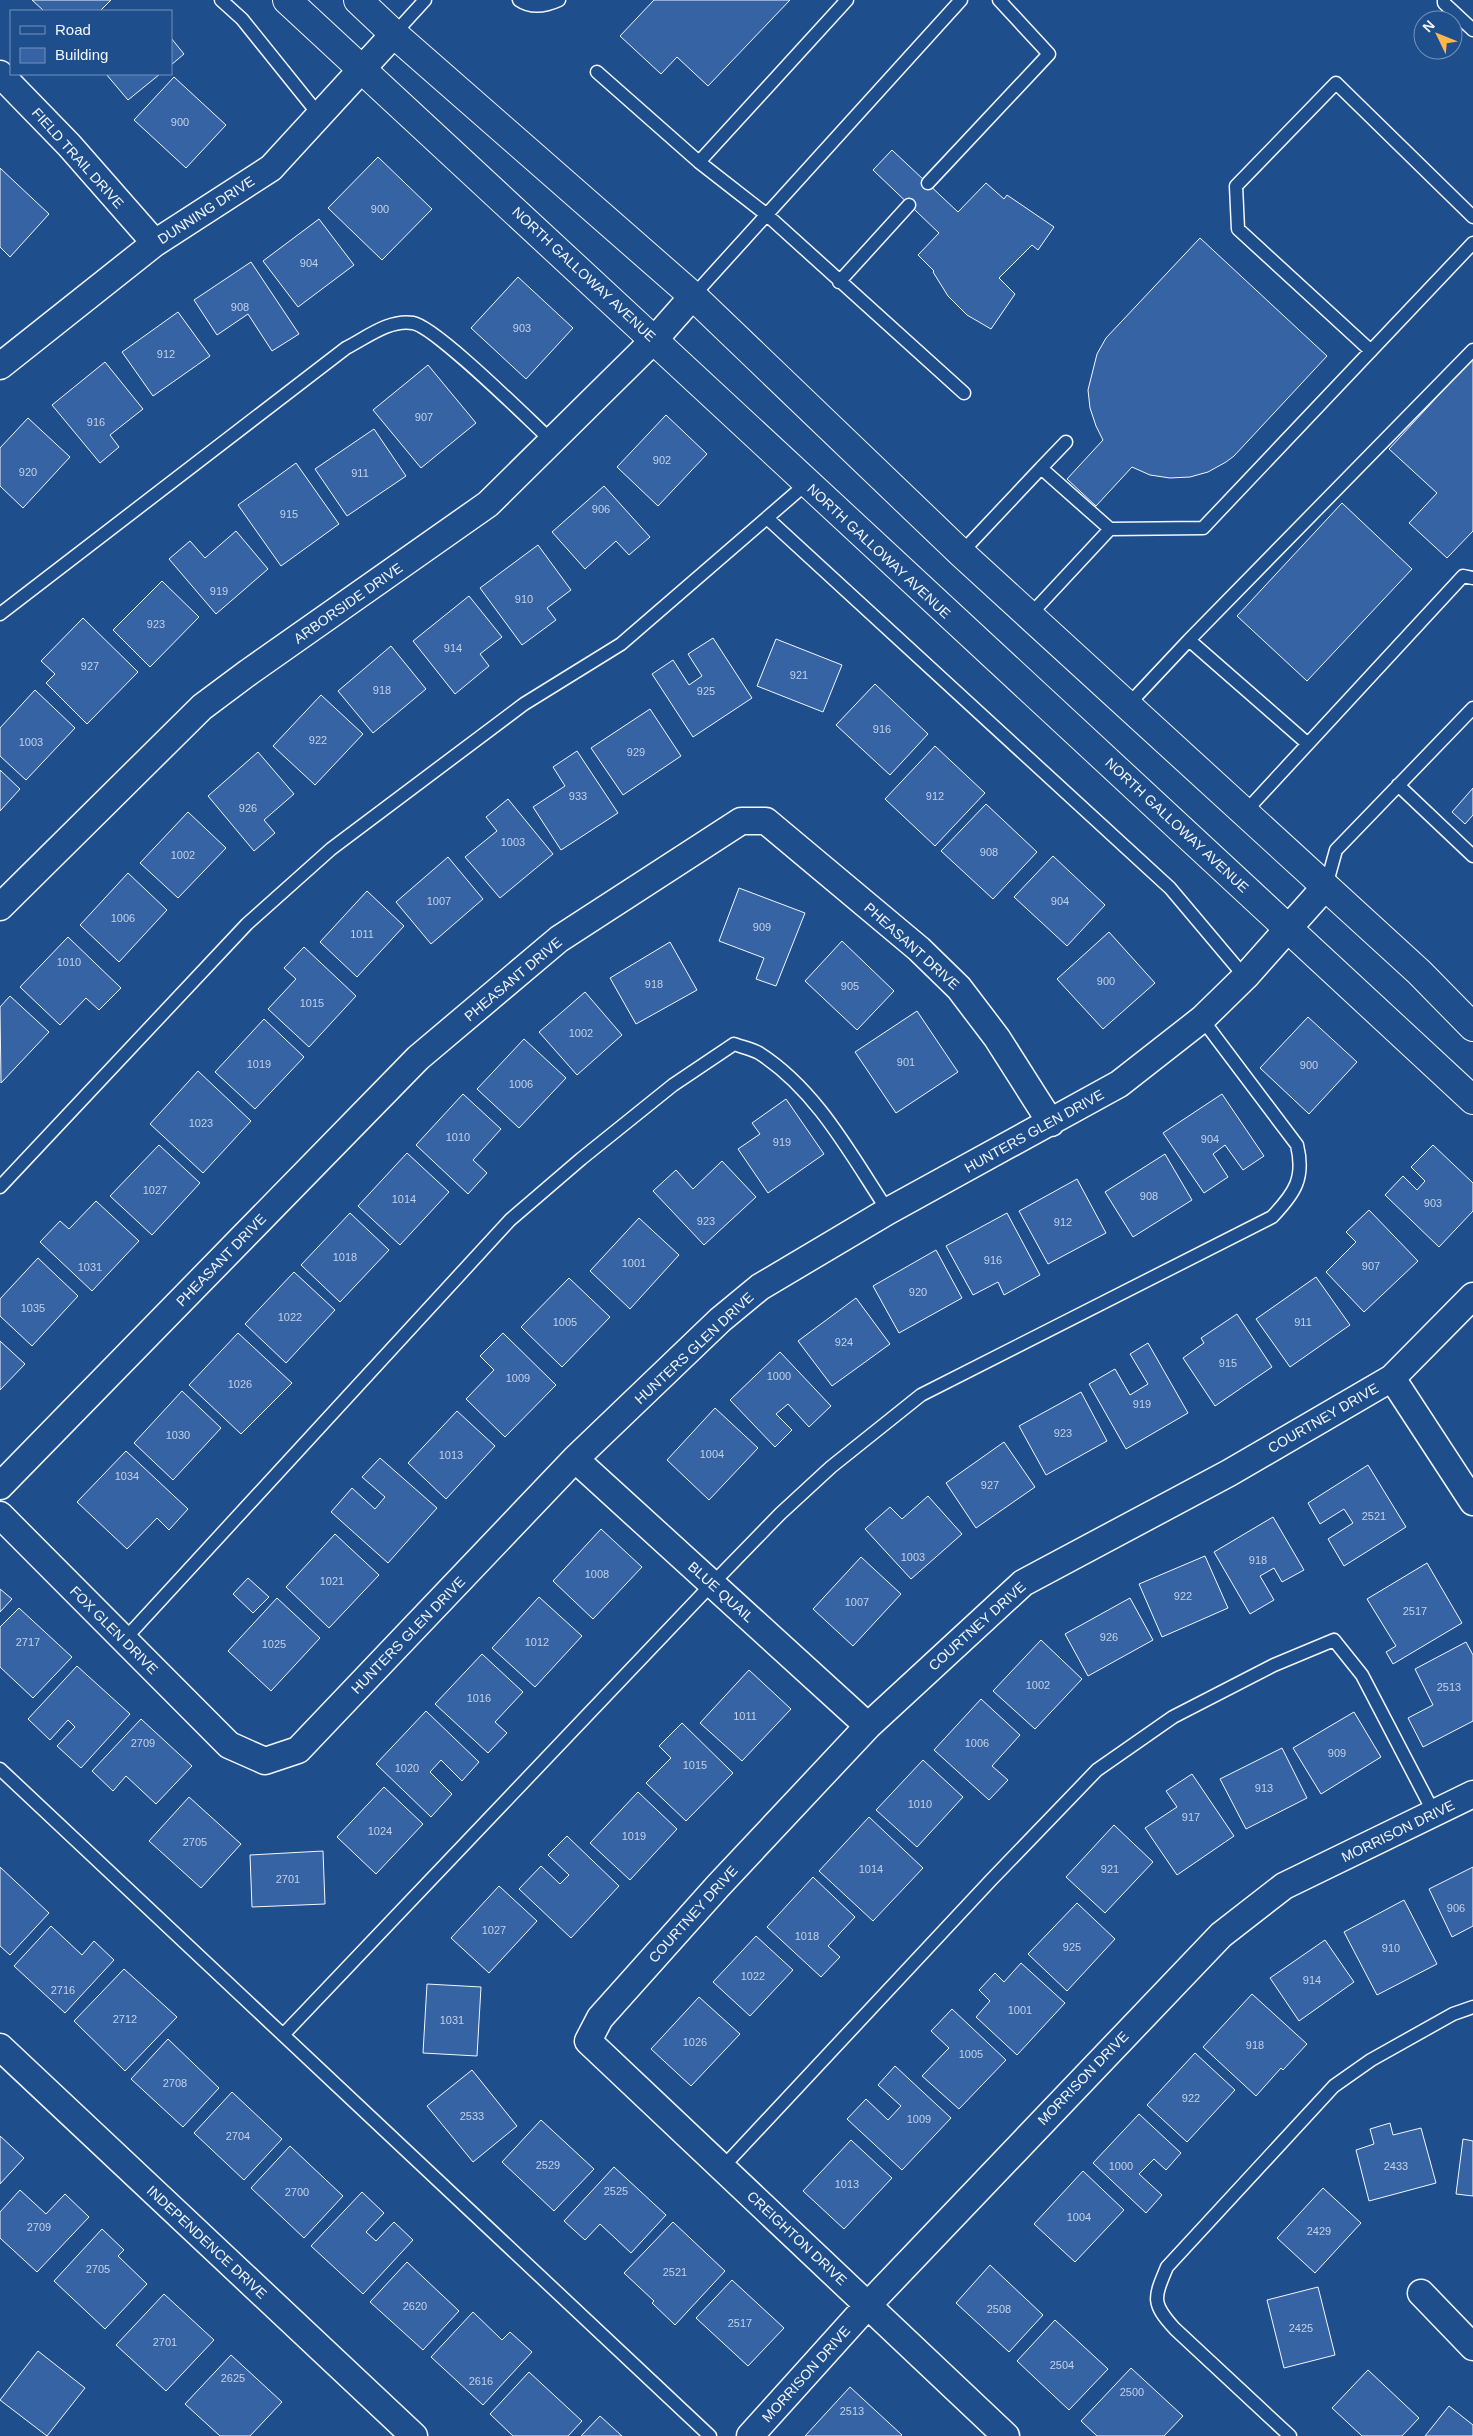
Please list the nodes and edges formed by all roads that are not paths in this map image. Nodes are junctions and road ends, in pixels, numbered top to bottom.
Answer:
1 (221, 0) edge
2 (287, 0) edge
3 (358, 0) edge
4 (425, 0) edge
5 (519, 0) edge
6 (559, 0) edge
7 (848, 0) edge
8 (962, 0) edge
9 (999, 0) edge
10 (1444, 0) edge
11 (1473, 30) edge
12 (394, 34) junction
13 (363, 70) junction
14 (597, 72) dead end
15 (0, 74) edge
16 (320, 116) junction
17 (699, 162) junction
18 (928, 183) dead end
19 (910, 205) dead end
20 (767, 215) junction
21 (1473, 217) edge
22 (155, 243) junction
23 (1473, 243) edge
24 (839, 282) junction
25 (693, 296) junction
26 (655, 339) junction
27 (1473, 350) edge
28 (1371, 351) junction
29 (1, 363) edge
30 (964, 393) dead end
31 (552, 441) junction
32 (1066, 442) dead end
33 (1041, 468) junction
34 (806, 484) junction
35 (767, 518) junction
36 (1110, 529) junction
37 (961, 554) junction
38 (1473, 578) edge
39 (0, 614) edge
40 (1030, 616) junction
41 (1189, 640) junction
42 (1128, 705) junction
43 (1473, 708) edge
44 (1308, 744) junction
45 (1398, 785) junction
46 (1245, 812) junction
47 (1473, 856) edge
48 (1326, 886) junction
49 (0, 907) edge
50 (1289, 929) junction
51 (1245, 976) junction
52 (1202, 1019) junction
53 (1473, 1026) edge
54 (1473, 1100) edge
55 (1051, 1123) junction
56 (0, 1186) edge
57 (888, 1211) junction
58 (1473, 1296) edge
59 (1392, 1378) junction
60 (575, 1459) junction
61 (0, 1486) edge
62 (1473, 1502) edge
63 (0, 1515) edge
64 (712, 1584) junction
65 (124, 1640) junction
66 (868, 1726) junction
67 (229, 1745) joint
68 (0, 1769) edge
69 (1473, 1794) edge
70 (1434, 1813) junction
71 (1473, 2007) edge
72 (283, 2035) junction
73 (588, 2041) joint
74 (0, 2047) edge
75 (722, 2168) junction
76 (1421, 2293) dead end
77 (868, 2305) junction
78 (1473, 2347) edge
79 (414, 2436) edge
80 (710, 2436) edge
81 (750, 2436) edge
82 (1006, 2436) edge
83 (1290, 2436) edge

1 - 16 lane
2 - 13 main road, NORTH GALLOWAY AVENUE
3 - 12 main road
4 - 12 lane
5 - 6 lane
7 - 17 lane
8 - 20 lane
9 - 18 lane
10 - 11 lane
12 - 13 street, DUNNING DRIVE
12 - 25 main road
13 - 16 street, DUNNING DRIVE
13 - 26 main road, NORTH GALLOWAY AVENUE
14 - 17 lane
15 - 22 street, FIELD TRAIL DRIVE
16 - 22 street, DUNNING DRIVE
17 - 20 lane
19 - 24 lane
20 - 24 lane
20 - 25 lane
21 - 28 lane
22 - 29 street, DUNNING DRIVE
23 - 28 lane
24 - 30 lane
25 - 26 street, ARBORSIDE DRIVE
25 - 37 main road
26 - 31 street, ARBORSIDE DRIVE
26 - 34 main road, NORTH GALLOWAY AVENUE
27 - 41 lane
28 - 36 lane
31 - 39 lane
31 - 49 street, ARBORSIDE DRIVE
32 - 33 lane
33 - 36 lane
33 - 37 lane
34 - 35 lane
34 - 50 main road, NORTH GALLOWAY AVENUE
35 - 51 lane
35 - 56 lane
36 - 40 lane
37 - 40 main road
38 - 44 lane
40 - 42 main road
41 - 42 lane
41 - 44 lane
42 - 46 main road
43 - 45 lane
44 - 46 lane
45 - 47 lane
45 - 48 lane
46 - 48 main road
48 - 50 street, HUNTERS GLEN DRIVE
48 - 53 main road
50 - 51 street, HUNTERS GLEN DRIVE
50 - 54 main road, NORTH GALLOWAY AVENUE
51 - 52 street, HUNTERS GLEN DRIVE
52 - 55 street, HUNTERS GLEN DRIVE
52 - 64 lane
55 - 57 street, HUNTERS GLEN DRIVE
55 - 61 street, PHEASANT DRIVE
57 - 60 street, HUNTERS GLEN DRIVE
57 - 65 lane
58 - 59 street, COURTNEY DRIVE
59 - 62 street
59 - 66 street, COURTNEY DRIVE
60 - 64 street, BLUE QUAIL
60 - 67 street, HUNTERS GLEN DRIVE
63 - 65 street, FOX GLEN DRIVE
64 - 66 street, BLUE QUAIL
64 - 72 lane
65 - 67 street, FOX GLEN DRIVE
66 - 73 street, COURTNEY DRIVE
68 - 72 lane
69 - 70 street, MORRISON DRIVE
70 - 75 lane
70 - 77 street, MORRISON DRIVE
71 - 83 lane
72 - 80 lane
73 - 75 street, CREIGHTON DRIVE
74 - 79 street, INDEPENDENCE DRIVE
75 - 77 street, CREIGHTON DRIVE
76 - 78 street
77 - 81 street, MORRISON DRIVE
77 - 82 street, CREIGHTON DRIVE

